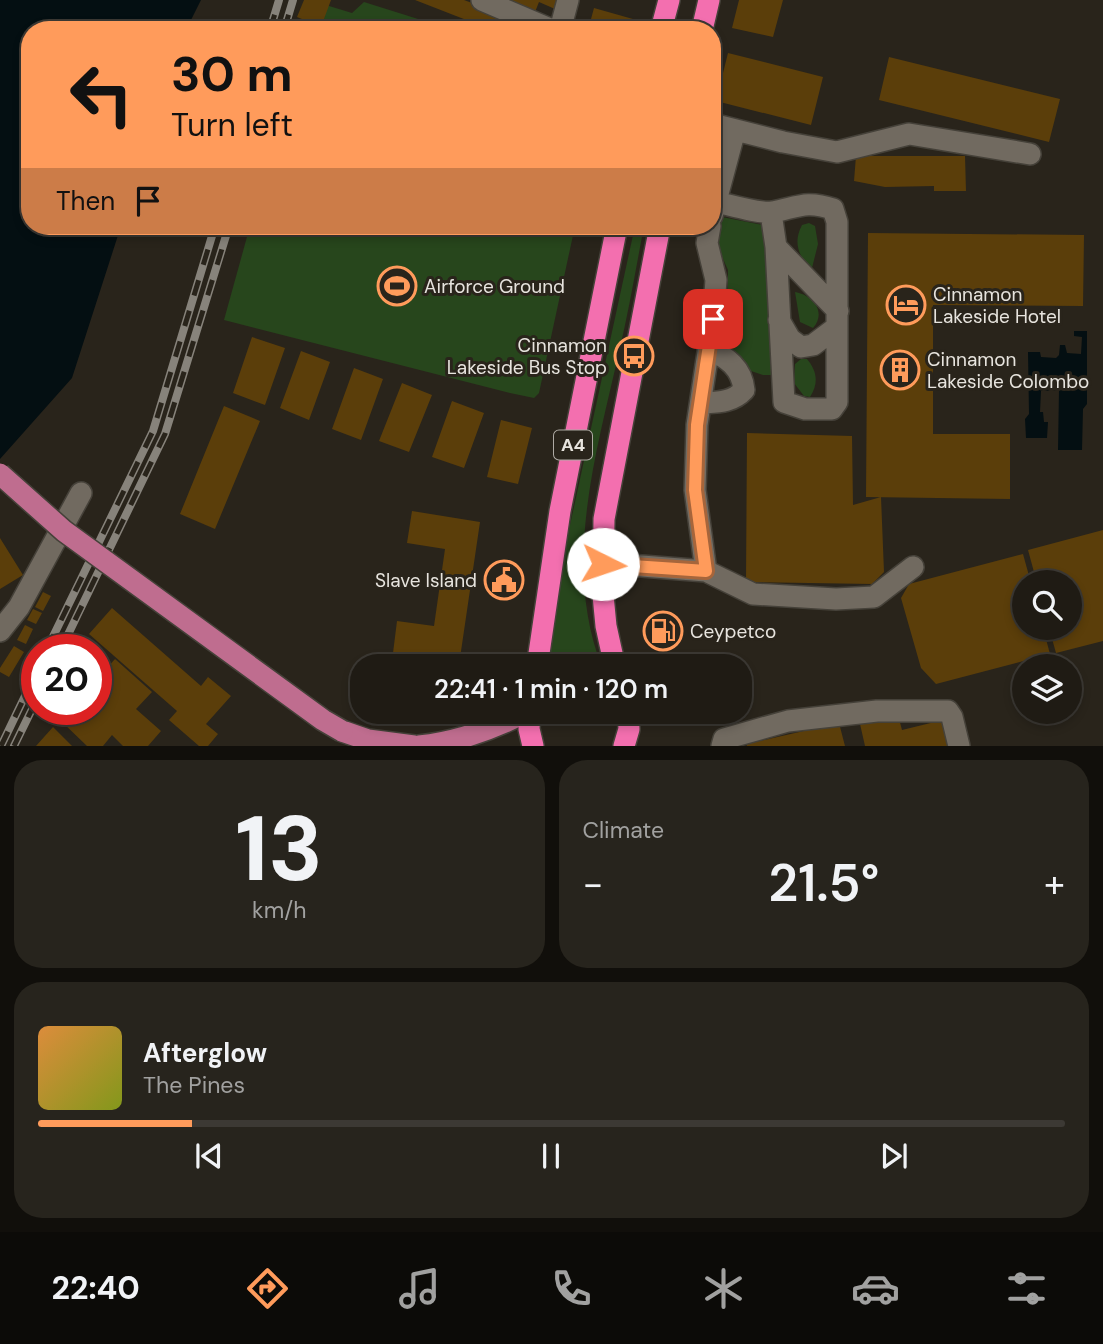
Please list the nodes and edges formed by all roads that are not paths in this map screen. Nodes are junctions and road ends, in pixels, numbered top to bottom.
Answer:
1 (482, 0) edge
2 (568, 0) edge
3 (669, 0) edge
4 (709, 0) edge
5 (531, 21) edge
6 (562, 21) edge
7 (663, 21) edge
8 (704, 21) edge
9 (721, 126) edge
10 (735, 130) junction
11 (1030, 154) dead end
12 (721, 178) edge
13 (721, 207) edge
14 (771, 212) junction
15 (615, 235) edge
16 (658, 235) edge
17 (708, 235) edge
18 (776, 247) junction
19 (838, 319) junction
20 (779, 320) junction
21 (708, 349) junction
22 (701, 403) junction
23 (0, 474) edge
24 (81, 493) dead end
25 (603, 564) junction
26 (913, 567) dead end
27 (706, 571) junction
28 (0, 631) edge
29 (539, 654) edge
30 (612, 654) edge
31 (504, 724) edge
32 (528, 724) edge
33 (628, 724) edge
34 (627, 742) edge
35 (532, 744) edge
36 (417, 746) edge
37 (722, 746) edge
38 (959, 746) edge

1 - 5 street
2 - 6 street
3 - 7 highway
4 - 8 highway
9 - 10 street
10 - 11 street
10 - 12 street
13 - 14 street
14 - 18 street
14 - 19 street
15 - 29 highway, A4
16 - 25 highway, A4
17 - 21 street
18 - 19 street
18 - 20 street
19 - 20 street
19 - 20 street
21 - 22 street
21 - 22 street
22 - 27 street
23 - 36 main road, bridge
24 - 28 street
25 - 27 street
25 - 30 highway, A4
26 - 27 street
31 - 36 main road
32 - 35 highway
33 - 34 highway
37 - 38 street

